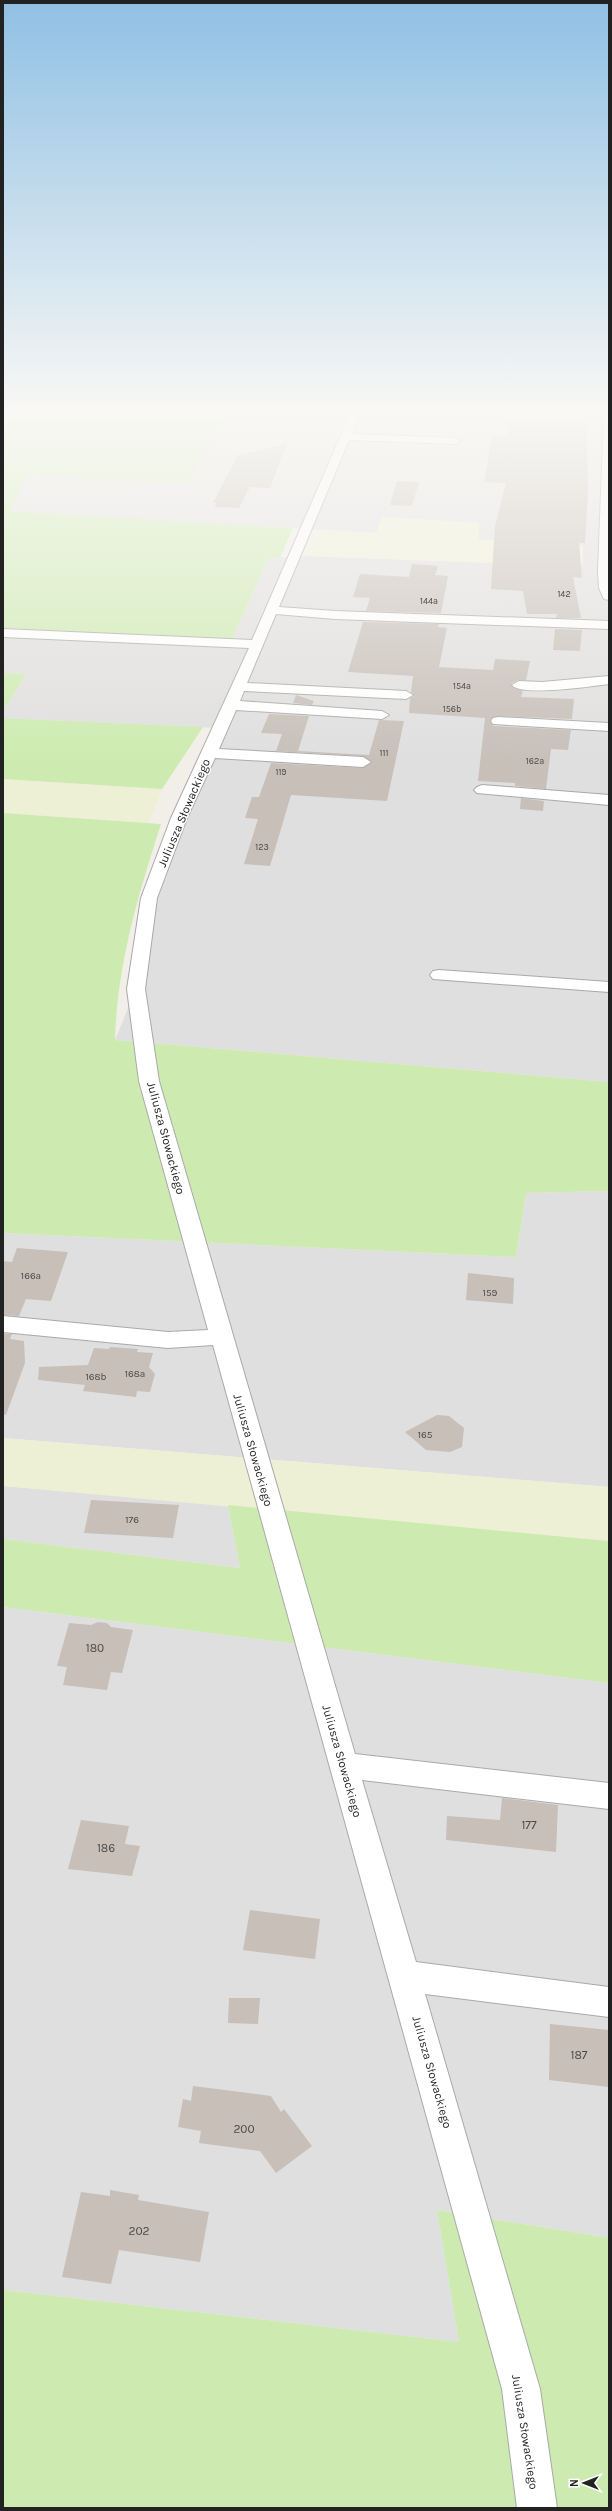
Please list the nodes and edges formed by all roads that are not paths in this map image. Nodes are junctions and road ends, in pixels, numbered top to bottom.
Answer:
1 (306, 529) edge
2 (607, 529) edge
3 (606, 569) edge
4 (608, 589) edge
5 (271, 610) junction
6 (609, 625) edge
7 (3, 633) edge
8 (256, 644) junction
9 (609, 680) edge
10 (519, 685) dead end
11 (406, 695) dead end
12 (234, 696) junction
13 (382, 715) dead end
14 (498, 720) dead end
15 (609, 727) edge
16 (209, 753) junction
17 (363, 762) dead end
18 (482, 790) dead end
19 (609, 800) edge
20 (439, 975) dead end
21 (609, 987) edge
22 (3, 1324) edge
23 (221, 1337) junction
24 (343, 1766) junction
25 (609, 1796) edge
26 (405, 1976) junction
27 (609, 2002) edge
28 (536, 2508) edge

1 - 5 street, Juliusza Słowackiego
2 - 3 street
3 - 4 street
5 - 6 street
5 - 8 street, Juliusza Słowackiego
7 - 8 street
8 - 12 street, Juliusza Słowackiego
9 - 10 street
11 - 12 street
12 - 13 street
12 - 16 street, Juliusza Słowackiego
14 - 15 street
16 - 17 street
16 - 23 street, Juliusza Słowackiego
18 - 19 street
20 - 21 street
22 - 23 street
23 - 24 street, Juliusza Słowackiego
24 - 25 street
24 - 26 street, Juliusza Słowackiego
26 - 27 street
26 - 28 street, Juliusza Słowackiego

